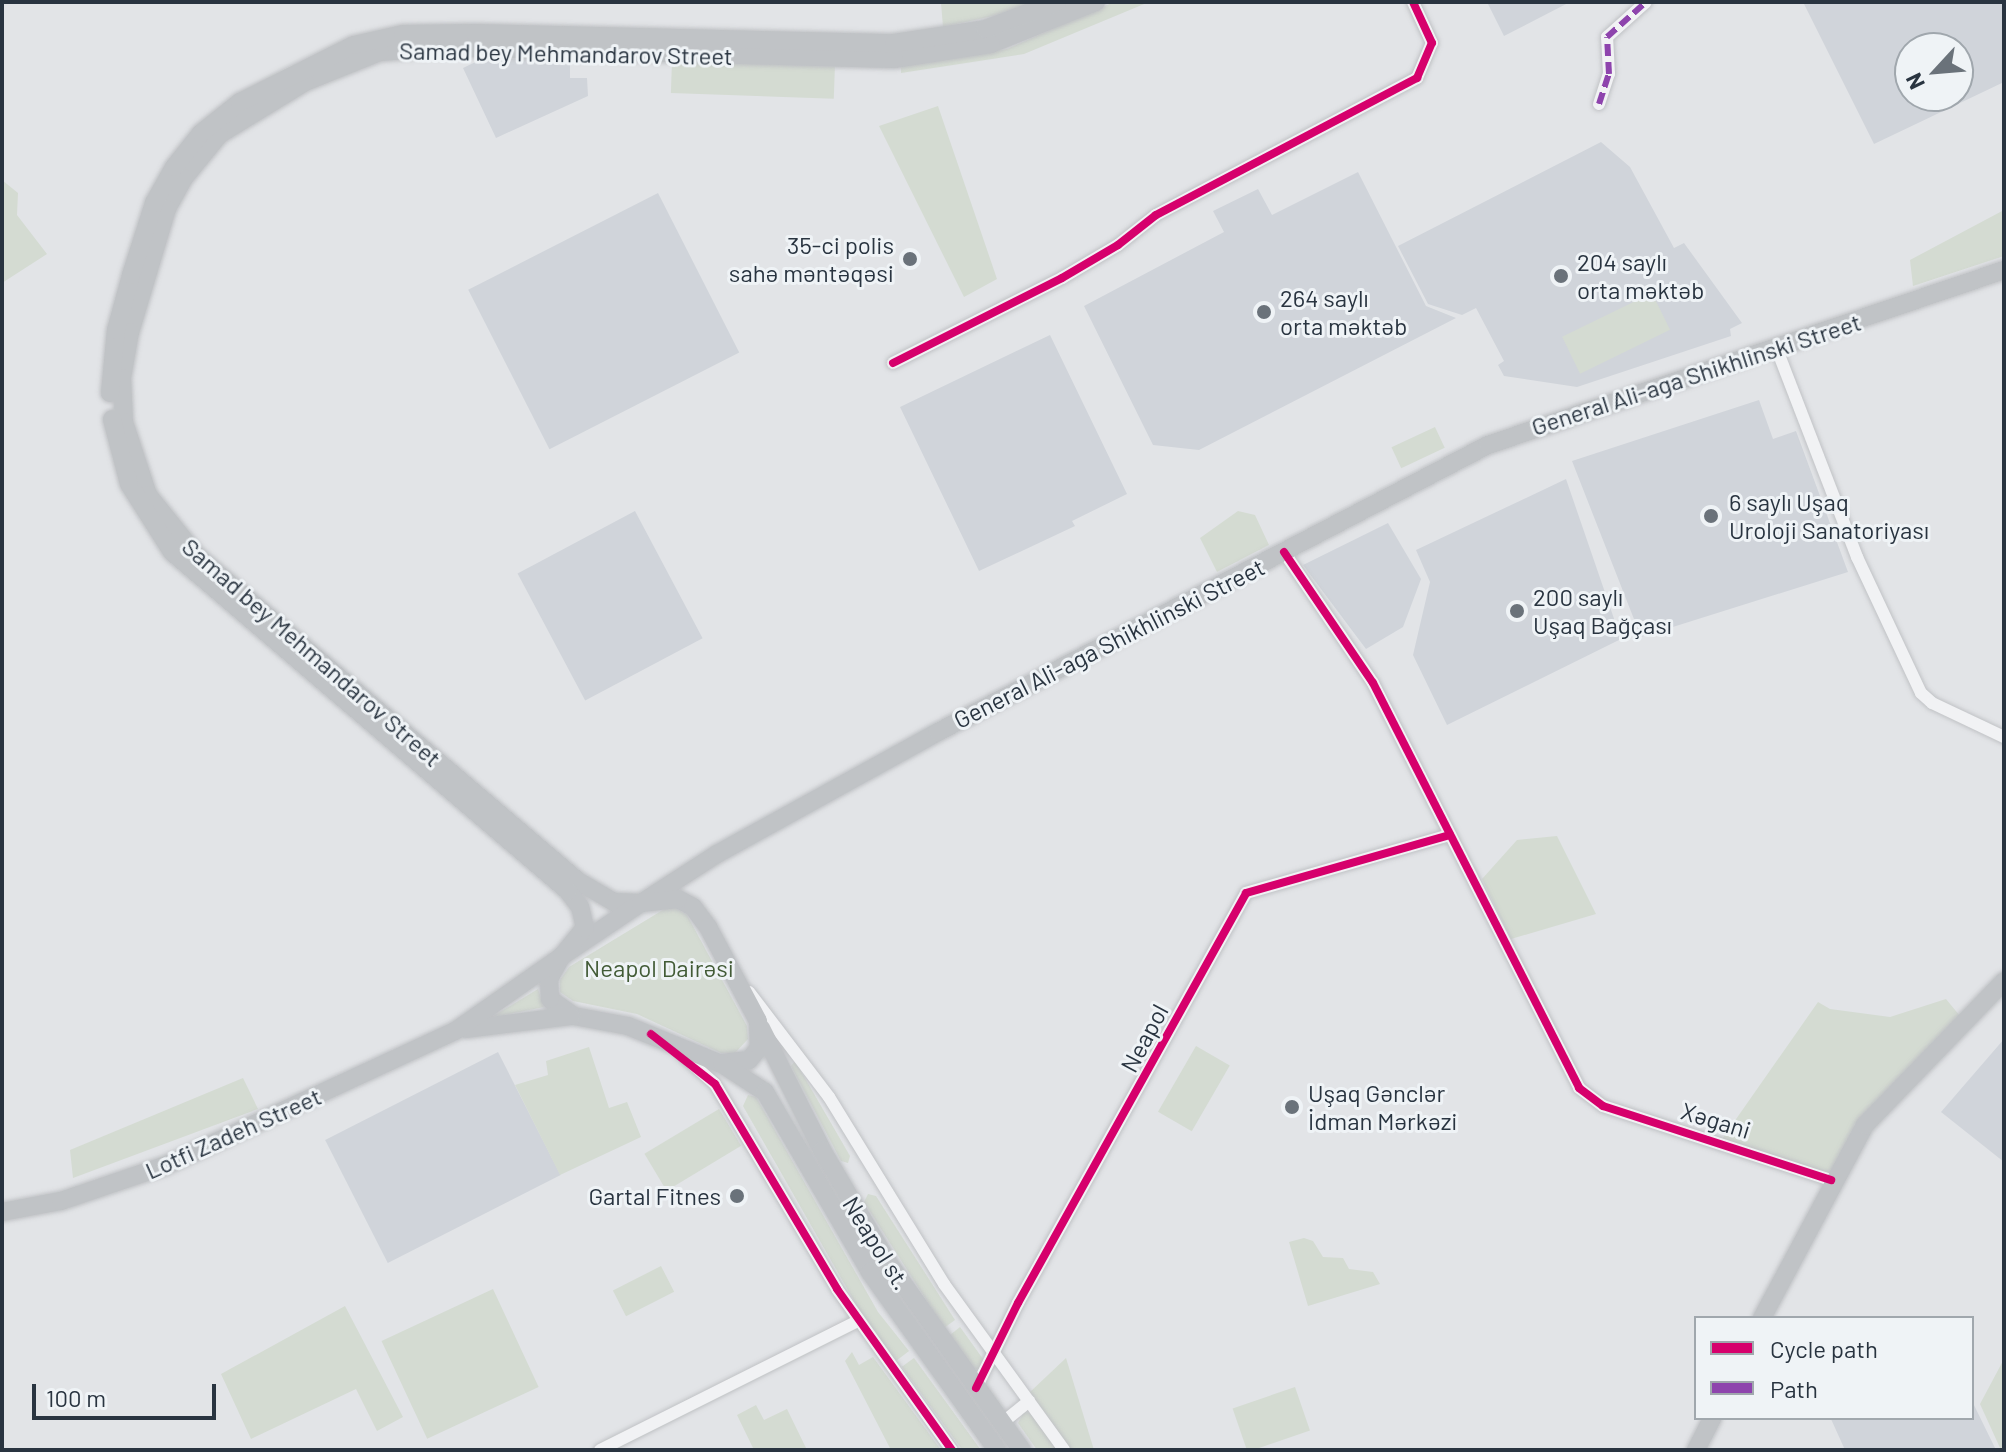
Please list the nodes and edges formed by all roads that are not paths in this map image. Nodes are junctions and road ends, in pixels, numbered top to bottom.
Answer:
1 (1057, 2) edge
2 (1096, 2) edge
3 (1413, 2) edge
4 (1646, 2) edge
5 (1599, 104) dead end
6 (144, 257) junction
7 (2004, 270) edge
8 (1776, 347) junction
9 (893, 363) dead end
10 (1284, 552) junction
11 (2004, 737) edge
12 (1450, 835) junction
13 (717, 854) junction
14 (641, 903) junction
15 (708, 927) junction
16 (562, 956) junction
17 (730, 969) junction
18 (2004, 981) edge
19 (574, 1016) junction
20 (758, 1021) junction
21 (455, 1031) junction
22 (651, 1034) junction
23 (719, 1063) junction
24 (1831, 1180) junction
25 (2, 1212) edge
26 (1763, 1316) edge
27 (858, 1321) junction
28 (994, 1353) junction
29 (976, 1388) junction
30 (1029, 1401) junction
31 (1711, 1420) edge
32 (1002, 1423) junction
33 (600, 1450) edge
34 (952, 1450) edge
35 (997, 1450) edge
36 (1022, 1450) edge
37 (1064, 1450) edge
38 (1696, 1450) edge

1 - 6 main road, Samad bey Mehmandarov Street
2 - 6 main road, Samad bey Mehmandarov Street
3 - 9 street
4 - 5 street
6 - 14 main road, Samad bey Mehmandarov Street
6 - 16 main road, Samad bey Mehmandarov Street
7 - 8 main road, General Ali-aga Shikhlinski Street
8 - 10 main road, General Ali-aga Shikhlinski Street
8 - 11 street
10 - 12 street
10 - 13 main road, General Ali-aga Shikhlinski Street
12 - 24 street, Xəgani
12 - 28 street, Neapol
13 - 14 main road, General Ali-aga Shikhlinski Street
13 - 15 main road
14 - 15 main road, Samad bey Mehmandarov Street
14 - 16 main road, General Ali-aga Shikhlinski Street
15 - 17 main road, Neapol st.
16 - 19 main road
16 - 21 main road, General Ali-aga Shikhlinski Street
17 - 20 main road, Neapol st.
17 - 28 street
18 - 24 main road
19 - 21 main road, Neapol st.
19 - 22 main road, Neapol st.
20 - 23 main road
20 - 29 main road, Neapol st.
21 - 25 main road, Lotfi Zadeh Street
22 - 23 main road, Neapol st.
22 - 27 street
23 - 35 main road, Neapol st.
24 - 26 main road
27 - 33 street
27 - 34 street
28 - 29 street, Neapol
28 - 30 street
29 - 32 main road, Neapol st.
30 - 32 street
30 - 37 street
31 - 38 main road
32 - 36 main road, Neapol st.

